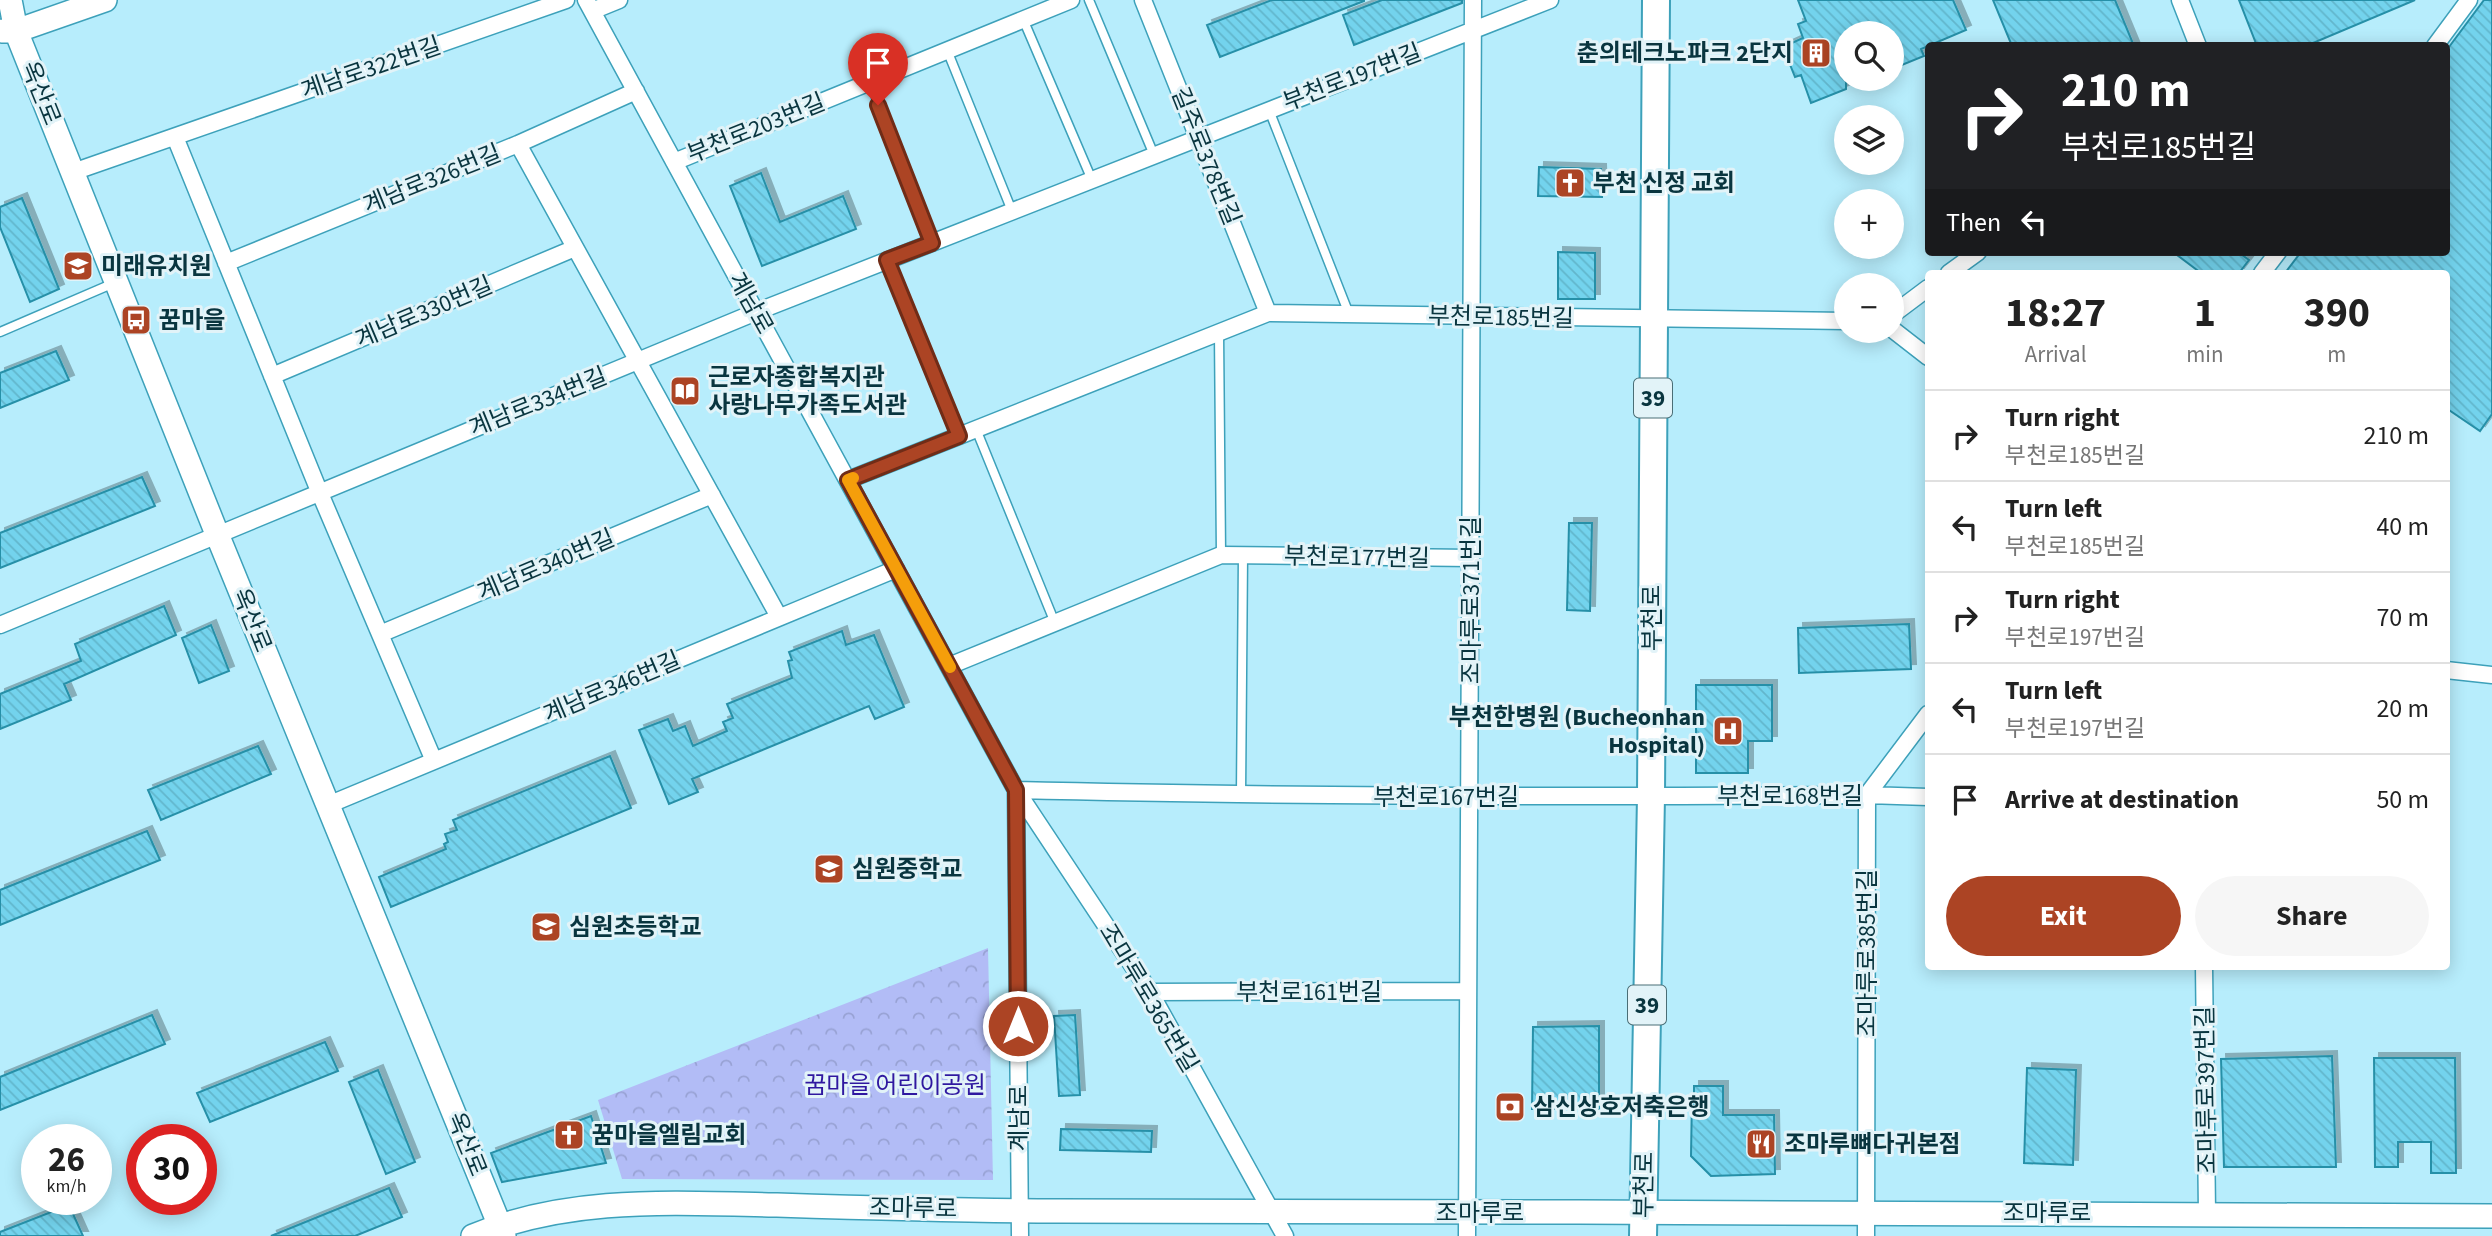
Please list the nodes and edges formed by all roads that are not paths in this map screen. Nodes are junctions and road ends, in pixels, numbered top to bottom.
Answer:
1 (10, 0) edge
2 (105, 0) edge
3 (566, 0) edge
4 (619, 0) edge
5 (1071, 0) edge
6 (1089, 0) edge
7 (1143, 0) edge
8 (1473, 0) edge
9 (1550, 0) edge
10 (1656, 0) edge
11 (2180, 0) edge
12 (2469, 0) edge
13 (589, 6) edge
14 (1023, 19) junction
15 (1473, 30) junction
16 (8, 31) edge
17 (2196, 42) edge
18 (2438, 42) edge
19 (947, 50) junction
20 (870, 82) junction
21 (636, 91) junction
22 (1269, 110) junction
23 (175, 137) junction
24 (1199, 138) junction
25 (518, 144) junction
26 (1154, 155) junction
27 (674, 162) junction
28 (73, 172) junction
29 (1092, 180) junction
30 (1012, 211) junction
31 (932, 243) junction
32 (575, 248) junction
33 (1972, 256) edge
34 (2275, 256) edge
35 (887, 260) junction
36 (226, 262) junction
37 (1953, 270) edge
38 (2264, 270) edge
39 (117, 282) junction
40 (1925, 290) edge
41 (1904, 306) edge
42 (756, 312) junction
43 (1268, 313) junction
44 (1349, 314) junction
45 (1472, 316) junction
46 (1654, 320) junction
47 (1834, 321) edge
48 (0, 332) edge
49 (1219, 332) junction
50 (1904, 338) edge
51 (1925, 355) edge
52 (637, 361) junction
53 (272, 376) junction
54 (976, 429) junction
55 (959, 436) junction
56 (848, 480) junction
57 (320, 491) junction
58 (712, 495) junction
59 (217, 534) junction
60 (1221, 555) junction
61 (1243, 555) junction
62 (1471, 558) junction
63 (896, 569) junction
64 (779, 617) junction
65 (1055, 623) junction
66 (0, 625) edge
67 (380, 634) junction
68 (949, 666) junction
69 (2450, 670) edge
70 (2492, 675) edge
71 (1925, 718) edge
72 (434, 761) junction
73 (1016, 790) junction
74 (1867, 795) junction
75 (1241, 796) junction
76 (1651, 796) junction
77 (1925, 797) edge
78 (1469, 798) junction
79 (328, 805) junction
80 (2204, 970) edge
81 (1468, 991) junction
82 (1150, 992) junction
83 (1020, 1211) junction
84 (1272, 1212) junction
85 (1468, 1213) junction
86 (2207, 1213) junction
87 (2492, 1216) edge
88 (1643, 1225) edge
89 (1867, 1225) edge
90 (502, 1231) edge
91 (473, 1236) edge
92 (1020, 1236) edge
93 (1285, 1236) edge
94 (1467, 1236) edge

1 - 16 street, 옥산로
2 - 16 street
3 - 23 street, 계남로322번길
4 - 13 street
5 - 14 street, 부천로203번길
6 - 26 lane
7 - 24 street, 길주로378번길
8 - 15 street, 조마루로371번길
9 - 15 street, 부천로197번길
10 - 46 main road, 부천로 / 39
11 - 17 street
12 - 18 street
13 - 21 street, 계남로
14 - 19 street, 부천로203번길
14 - 29 lane
15 - 22 street, 부천로197번길
15 - 45 street, 조마루로371번길
16 - 28 street, 옥산로
19 - 20 street, 부천로203번길
19 - 30 lane
20 - 27 street, 부천로203번길
20 - 31 lane
21 - 25 street, 계남로326번길
21 - 27 street, 계남로
22 - 24 street, 부천로197번길
22 - 44 lane
23 - 28 street, 계남로322번길
23 - 36 street
24 - 26 street, 부천로197번길
24 - 43 street, 길주로378번길
25 - 32 street
25 - 36 street, 계남로326번길
26 - 29 street, 부천로197번길
27 - 42 street, 계남로
28 - 39 street, 옥산로
29 - 30 street, 부천로197번길
30 - 31 street, 부천로197번길
31 - 35 street, 부천로197번길
32 - 52 street
32 - 53 street, 계남로330번길
33 - 37 street
34 - 38 street
35 - 42 street, 부천로197번길
35 - 55 lane
36 - 53 street
39 - 48 lane
39 - 59 street, 옥산로
40 - 41 street
42 - 52 street, 계남로334번길
42 - 56 street, 계남로
43 - 44 street, 부천로185번길
43 - 49 street, 부천로185번길
44 - 45 street, 부천로185번길
45 - 46 street, 부천로185번길
45 - 62 street, 조마루로371번길
46 - 47 street, 부천로185번길
46 - 76 main road, 부천로 / 39
49 - 54 street, 부천로185번길
49 - 60 lane
50 - 51 street
52 - 57 street, 계남로334번길
52 - 58 street
53 - 57 street
54 - 55 street, 부천로185번길
54 - 65 lane
55 - 56 street, 부천로185번길
56 - 63 street, 계남로
57 - 59 street, 계남로334번길
57 - 67 street
58 - 64 street
58 - 67 street, 계남로340번길
59 - 66 street, 계남로334번길
59 - 79 street, 옥산로
60 - 61 street, 부천로177번길
60 - 65 street, 부천로177번길
61 - 62 street, 부천로177번길
61 - 75 lane
62 - 78 street, 조마루로371번길
63 - 64 street, 계남로346번길
63 - 68 street, 계남로
64 - 72 street, 계남로346번길
65 - 68 street, 부천로177번길
67 - 72 street
68 - 73 street, 계남로
69 - 70 street
71 - 74 street
72 - 79 street, 계남로346번길
73 - 75 street, 부천로167번길
73 - 82 street, 조마루로365번길
73 - 83 street, 계남로
74 - 76 street, 부천로168번길
74 - 77 street, 부천로168번길
74 - 89 street, 조마루로385번길
75 - 78 street, 부천로167번길
76 - 78 street, 부천로167번길
76 - 88 main road, 부천로 / 39
78 - 81 street, 조마루로371번길
79 - 90 street, 옥산로
80 - 86 street, 조마루로397번길
81 - 82 street, 부천로161번길
81 - 85 street, 조마루로371번길
82 - 84 street, 조마루로365번길
83 - 84 street, 조마루로
83 - 90 street, 조마루로
83 - 92 street, 계남로
84 - 85 street, 조마루로
84 - 93 street, 조마루로365번길
85 - 88 street, 조마루로
85 - 94 street, 조마루로371번길
86 - 87 street, 조마루로
86 - 89 street, 조마루로
88 - 89 street, 조마루로
90 - 91 street, 조마루로

